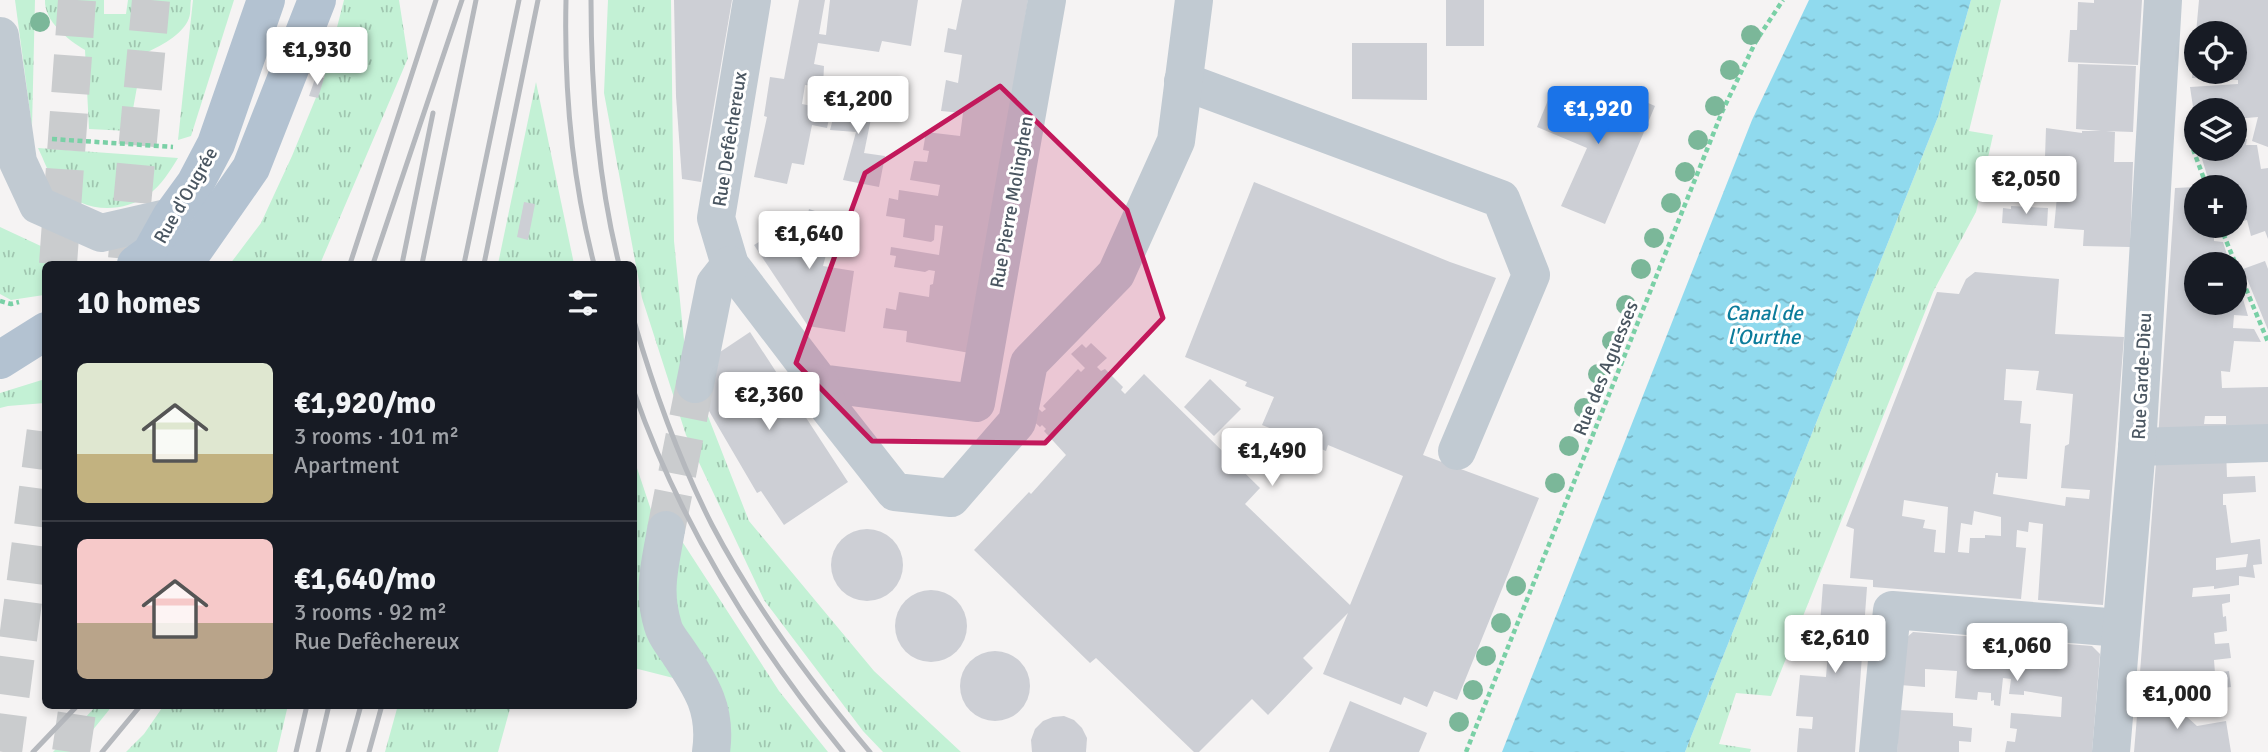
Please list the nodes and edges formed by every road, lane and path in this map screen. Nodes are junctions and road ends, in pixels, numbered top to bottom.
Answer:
1 (266, 0) edge
2 (317, 0) edge
3 (752, 0) edge
4 (1047, 0) edge
5 (1194, 0) edge
6 (1783, 0) edge
7 (2163, 0) edge
8 (0, 36) edge
9 (1183, 81) junction
10 (42, 139) dead end
11 (174, 147) dead end
12 (171, 217) junction
13 (2225, 238) edge
14 (140, 261) edge
15 (186, 261) edge
16 (730, 265) junction
17 (42, 334) edge
18 (2268, 342) edge
19 (42, 349) edge
20 (0, 360) edge
21 (820, 383) junction
22 (695, 384) tunnel mouth
23 (2268, 443) edge
24 (2137, 447) junction
25 (1457, 451) dead end
26 (666, 530) tunnel mouth
27 (2121, 628) junction
28 (712, 752) edge
29 (1466, 752) edge
30 (1878, 752) edge
31 (2111, 752) edge

1 - 12 main road, Rue d'Ougrée
2 - 15 main road, Rue d'Ougrée
3 - 16 street, Rue Defêchereux
4 - 21 street, Rue Pierre Molinghen
5 - 9 street
6 - 29 path, Rue des Aguesses
7 - 24 street, Rue Garde-Dieu
8 - 12 street
9 - 21 street, Rue Defêchereux
9 - 25 street
10 - 11 path
12 - 14 main road, Rue d'Ougrée
13 - 18 path
16 - 21 street, Rue Defêchereux
16 - 22 street
17 - 20 main road
19 - 20 main road
23 - 24 street
24 - 27 street, Rue Garde-Dieu
26 - 28 street
27 - 30 street
27 - 31 street, Rue Garde-Dieu

